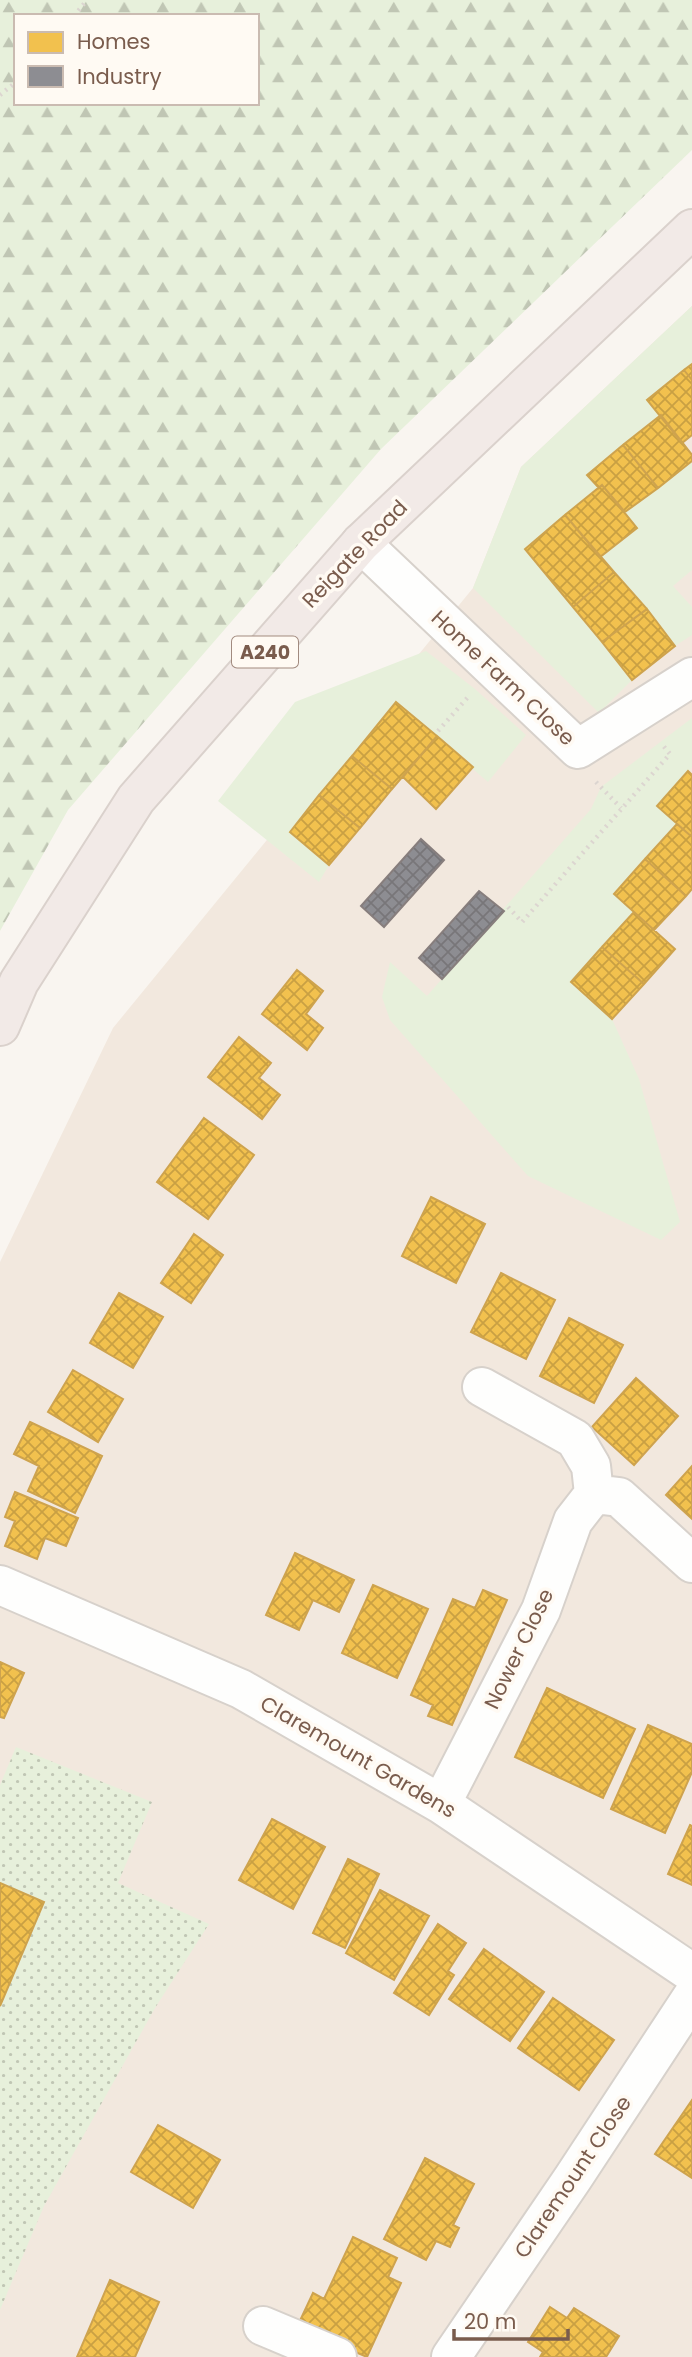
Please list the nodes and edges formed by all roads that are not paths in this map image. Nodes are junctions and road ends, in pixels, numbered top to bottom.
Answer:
1 (692, 229) edge
2 (361, 543) junction
3 (692, 677) edge
4 (0, 1026) edge
5 (482, 1387) dead end
6 (594, 1494) junction
7 (692, 1563) edge
8 (0, 1585) edge
9 (441, 1804) junction
10 (692, 1973) edge
11 (692, 1997) edge
12 (263, 2326) dead end
13 (337, 2357) edge
14 (451, 2357) edge

1 - 2 highway, Reigate Road / A240
2 - 3 street, Home Farm Close
2 - 4 highway, Reigate Road / A240
5 - 6 street
6 - 7 street
6 - 9 street, Nower Close
8 - 9 street, Claremount Gardens
9 - 10 street, Claremount Gardens
11 - 14 street, Claremount Close
12 - 13 street

